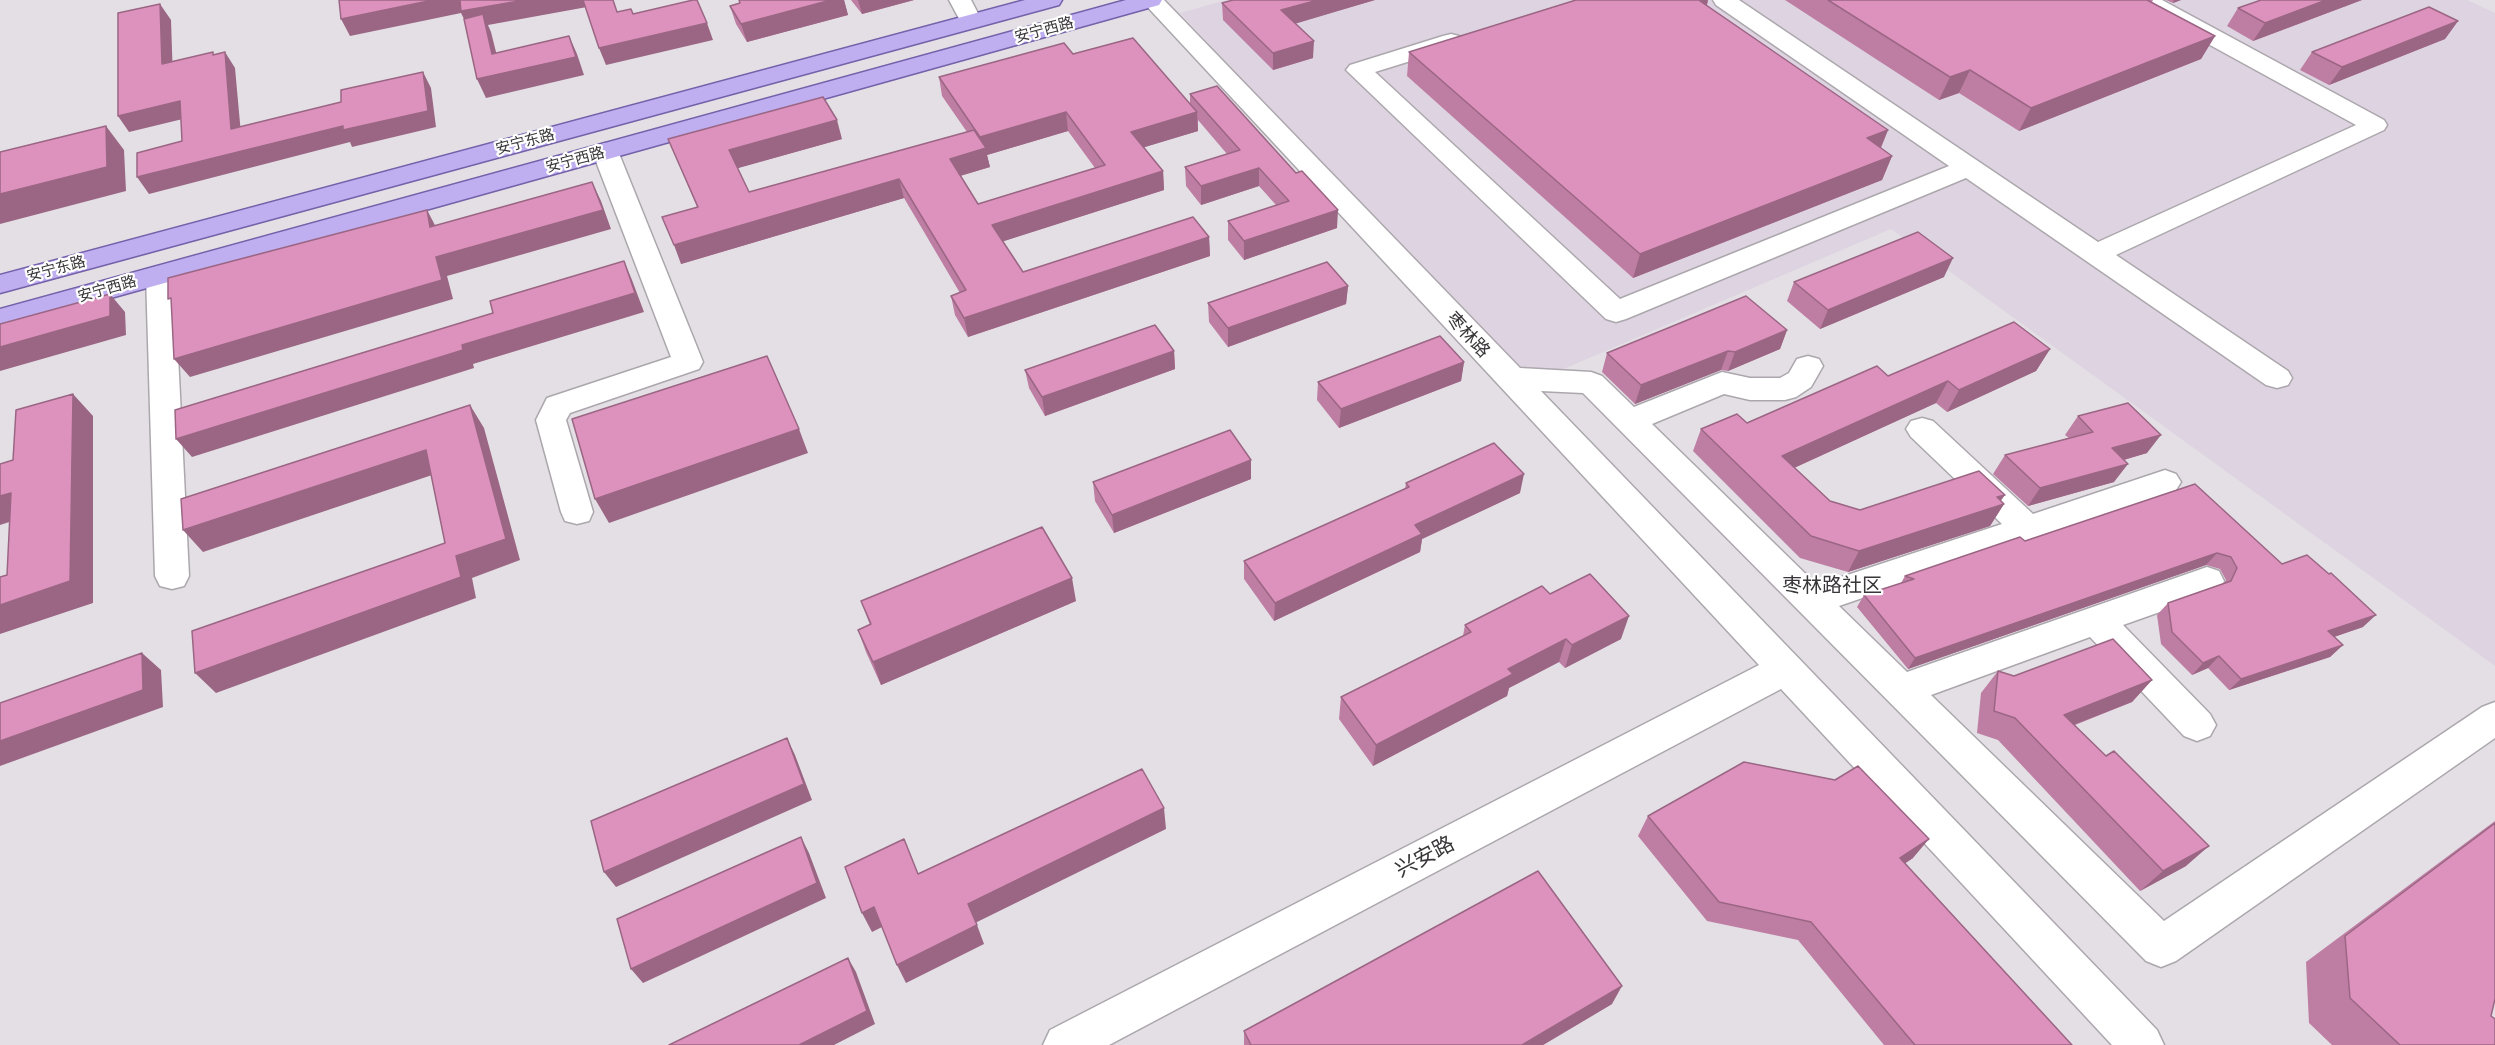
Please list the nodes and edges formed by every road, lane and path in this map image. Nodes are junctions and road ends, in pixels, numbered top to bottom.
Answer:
1 (1051, 0) edge
2 (1151, 0) edge
3 (1724, 0) edge
4 (2145, 0) edge
5 (966, 11) edge
6 (1470, 35) edge
7 (605, 151) junction
8 (1968, 167) junction
9 (2095, 254) junction
10 (160, 275) junction
11 (0, 284) edge
12 (0, 319) edge
13 (1808, 366) dead end
14 (1508, 378) junction
15 (2277, 378) dead end
16 (1629, 421) junction
17 (1922, 429) dead end
18 (2165, 482) dead end
19 (577, 512) dead end
20 (2026, 528) junction
21 (172, 576) dead end
22 (2207, 581) dead end
23 (1811, 601) junction
24 (2096, 620) junction
25 (1785, 669) junction
26 (1901, 690) junction
27 (2495, 718) edge
28 (2197, 725) dead end
29 (1065, 1045) edge
30 (2142, 1045) edge

1 - 5 main road, 安宁东路
2 - 7 main road, 安宁西路
2 - 14 street, 枣林路
3 - 8 street
4 - 9 street
5 - 11 main road, 安宁东路
6 - 8 street
7 - 10 main road, 安宁西路
7 - 19 street
8 - 9 street
9 - 15 street
10 - 12 main road, 安宁西路
10 - 21 street
13 - 16 street
14 - 16 street
14 - 25 street, 枣林路
16 - 23 street
17 - 20 street
18 - 20 street
20 - 23 street
22 - 24 street
23 - 26 street
24 - 26 street
24 - 28 street
25 - 29 street, 兴安路
25 - 30 street, 枣林路
26 - 27 street

